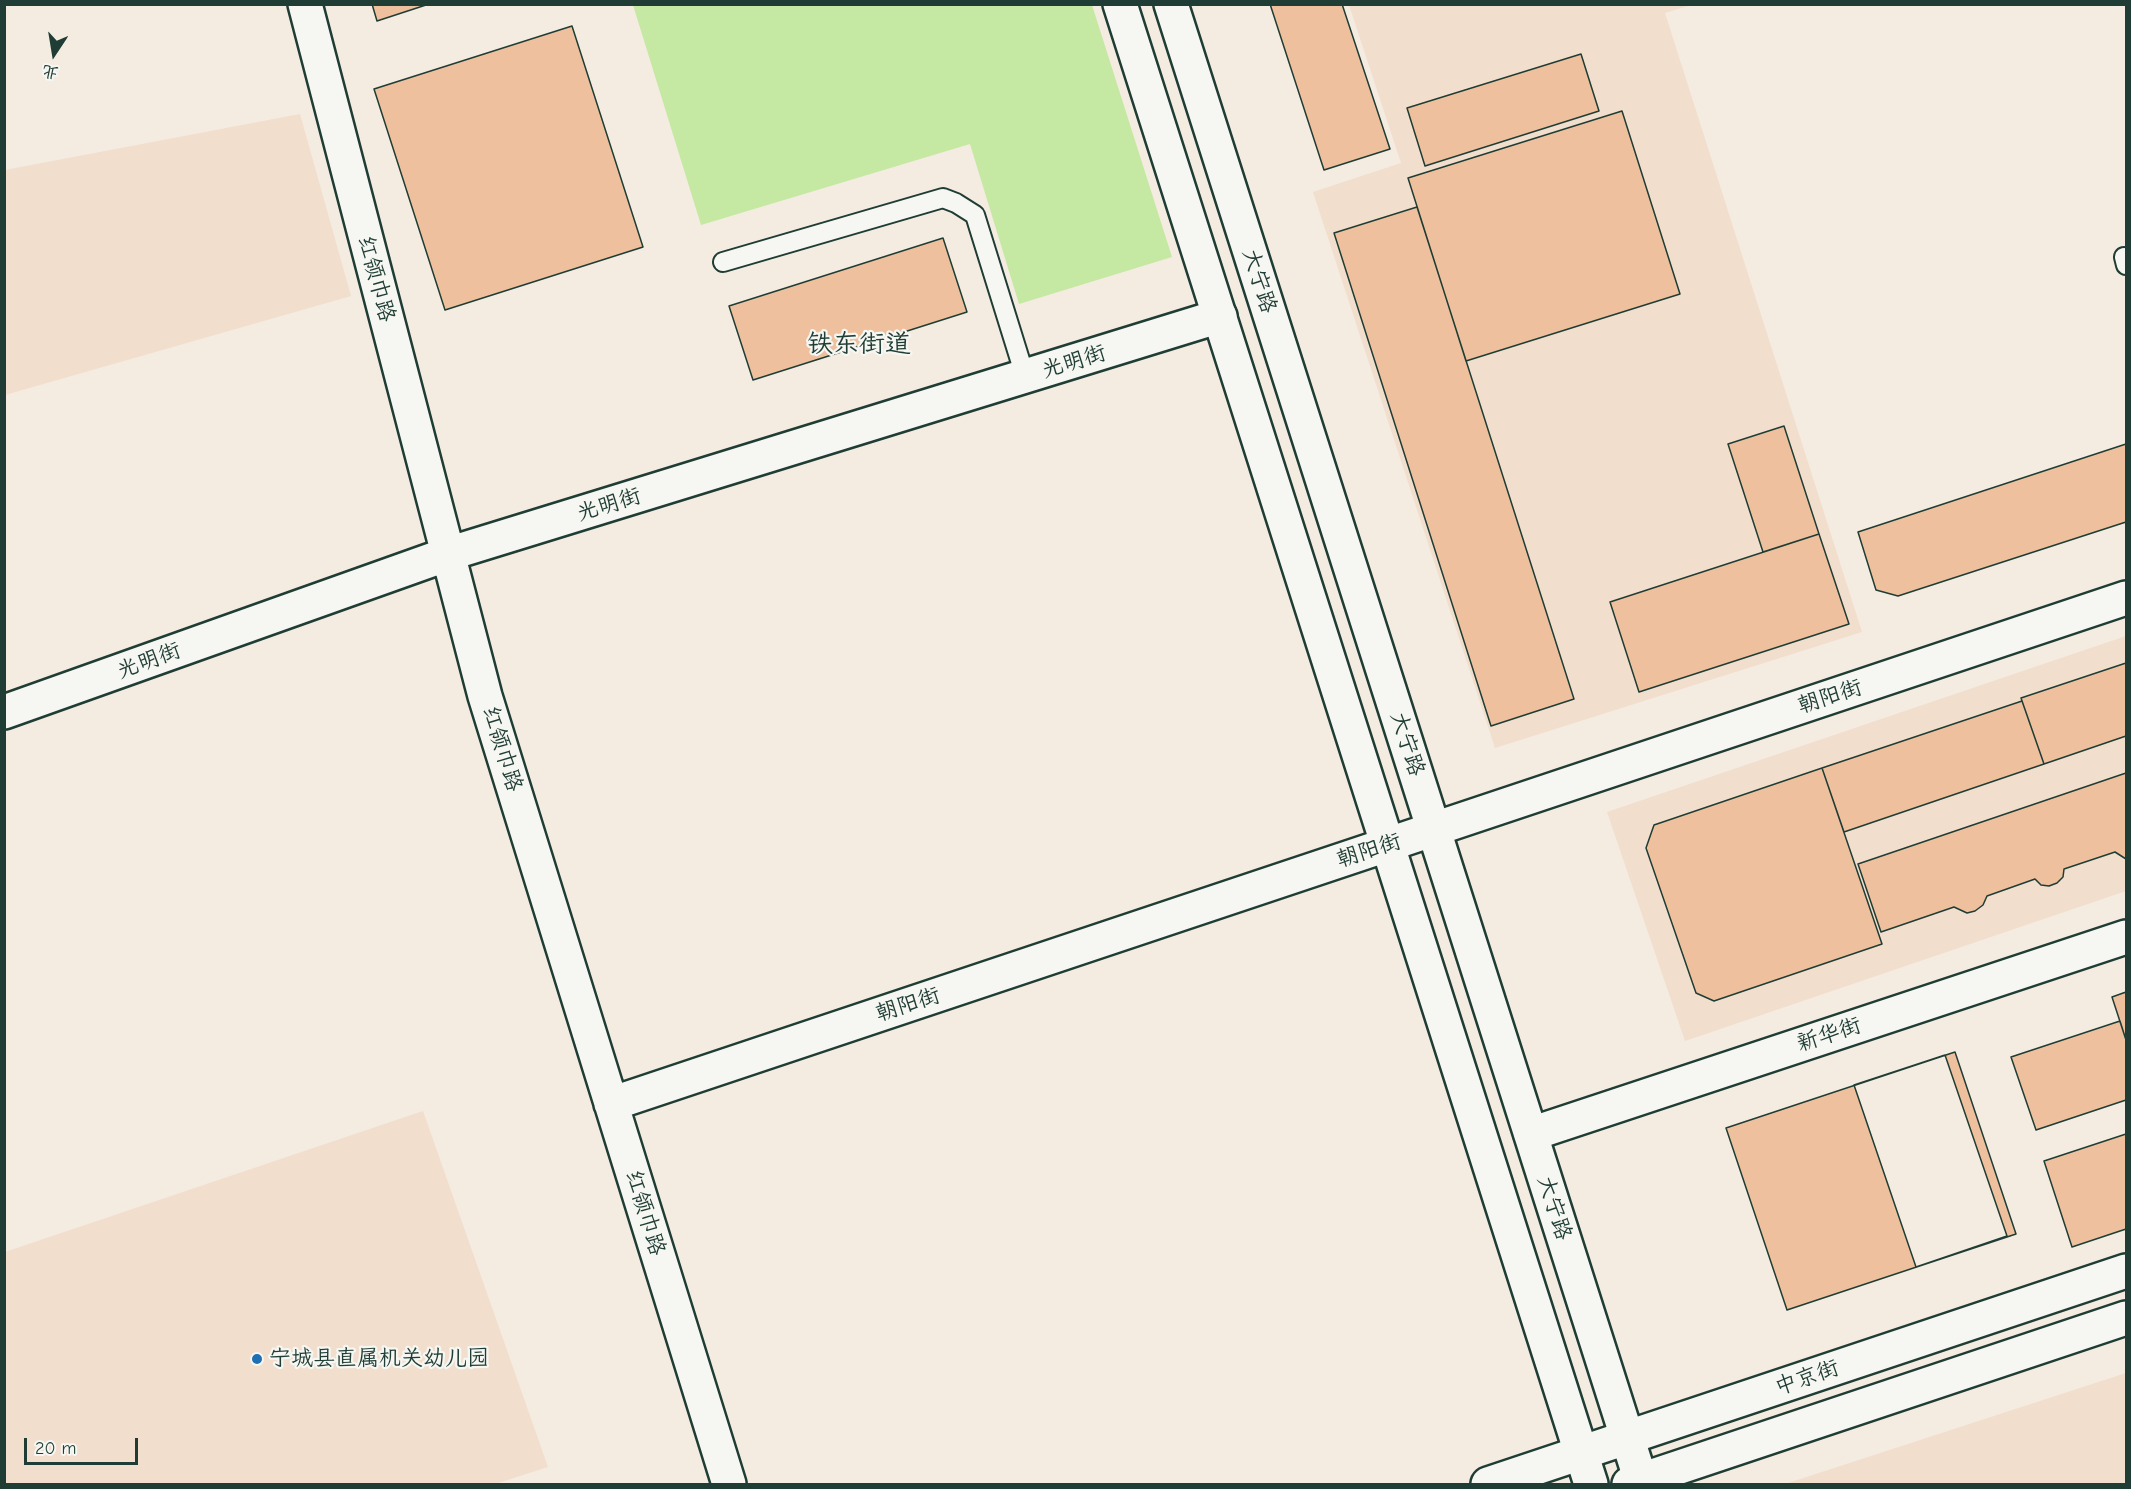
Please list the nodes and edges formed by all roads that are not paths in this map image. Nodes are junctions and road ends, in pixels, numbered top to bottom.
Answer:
1 (305, 4) edge
2 (1120, 4) edge
3 (1171, 4) edge
4 (723, 262) dead end
5 (1220, 316) junction
6 (1025, 376) junction
7 (448, 554) junction
8 (2127, 598) edge
9 (4, 712) edge
10 (1434, 829) junction
11 (1388, 844) junction
12 (2127, 937) edge
13 (611, 1104) junction
14 (1531, 1134) junction
15 (2127, 1270) edge
16 (2127, 1318) edge
17 (1627, 1438) junction
18 (1581, 1453) junction
19 (1637, 1483) edge
20 (729, 1485) edge
21 (1488, 1485) edge
22 (1591, 1485) edge

1 - 7 street, 红领巾路
2 - 5 street
3 - 10 street, 大宁路
4 - 6 lane
5 - 6 street, 光明街
5 - 11 street
6 - 7 street, 光明街
7 - 9 street, 光明街
7 - 13 street, 红领巾路
8 - 10 street, 朝阳街
10 - 11 street, 朝阳街
10 - 14 street, 大宁路
11 - 13 street, 朝阳街
11 - 18 street
12 - 14 street, 新华街
13 - 20 street, 红领巾路
14 - 17 street, 大宁路
15 - 17 street, 中京街
16 - 19 street, 中京街
17 - 18 street, 中京街
17 - 19 street, 大宁路
18 - 21 street, 中京街
18 - 22 street

